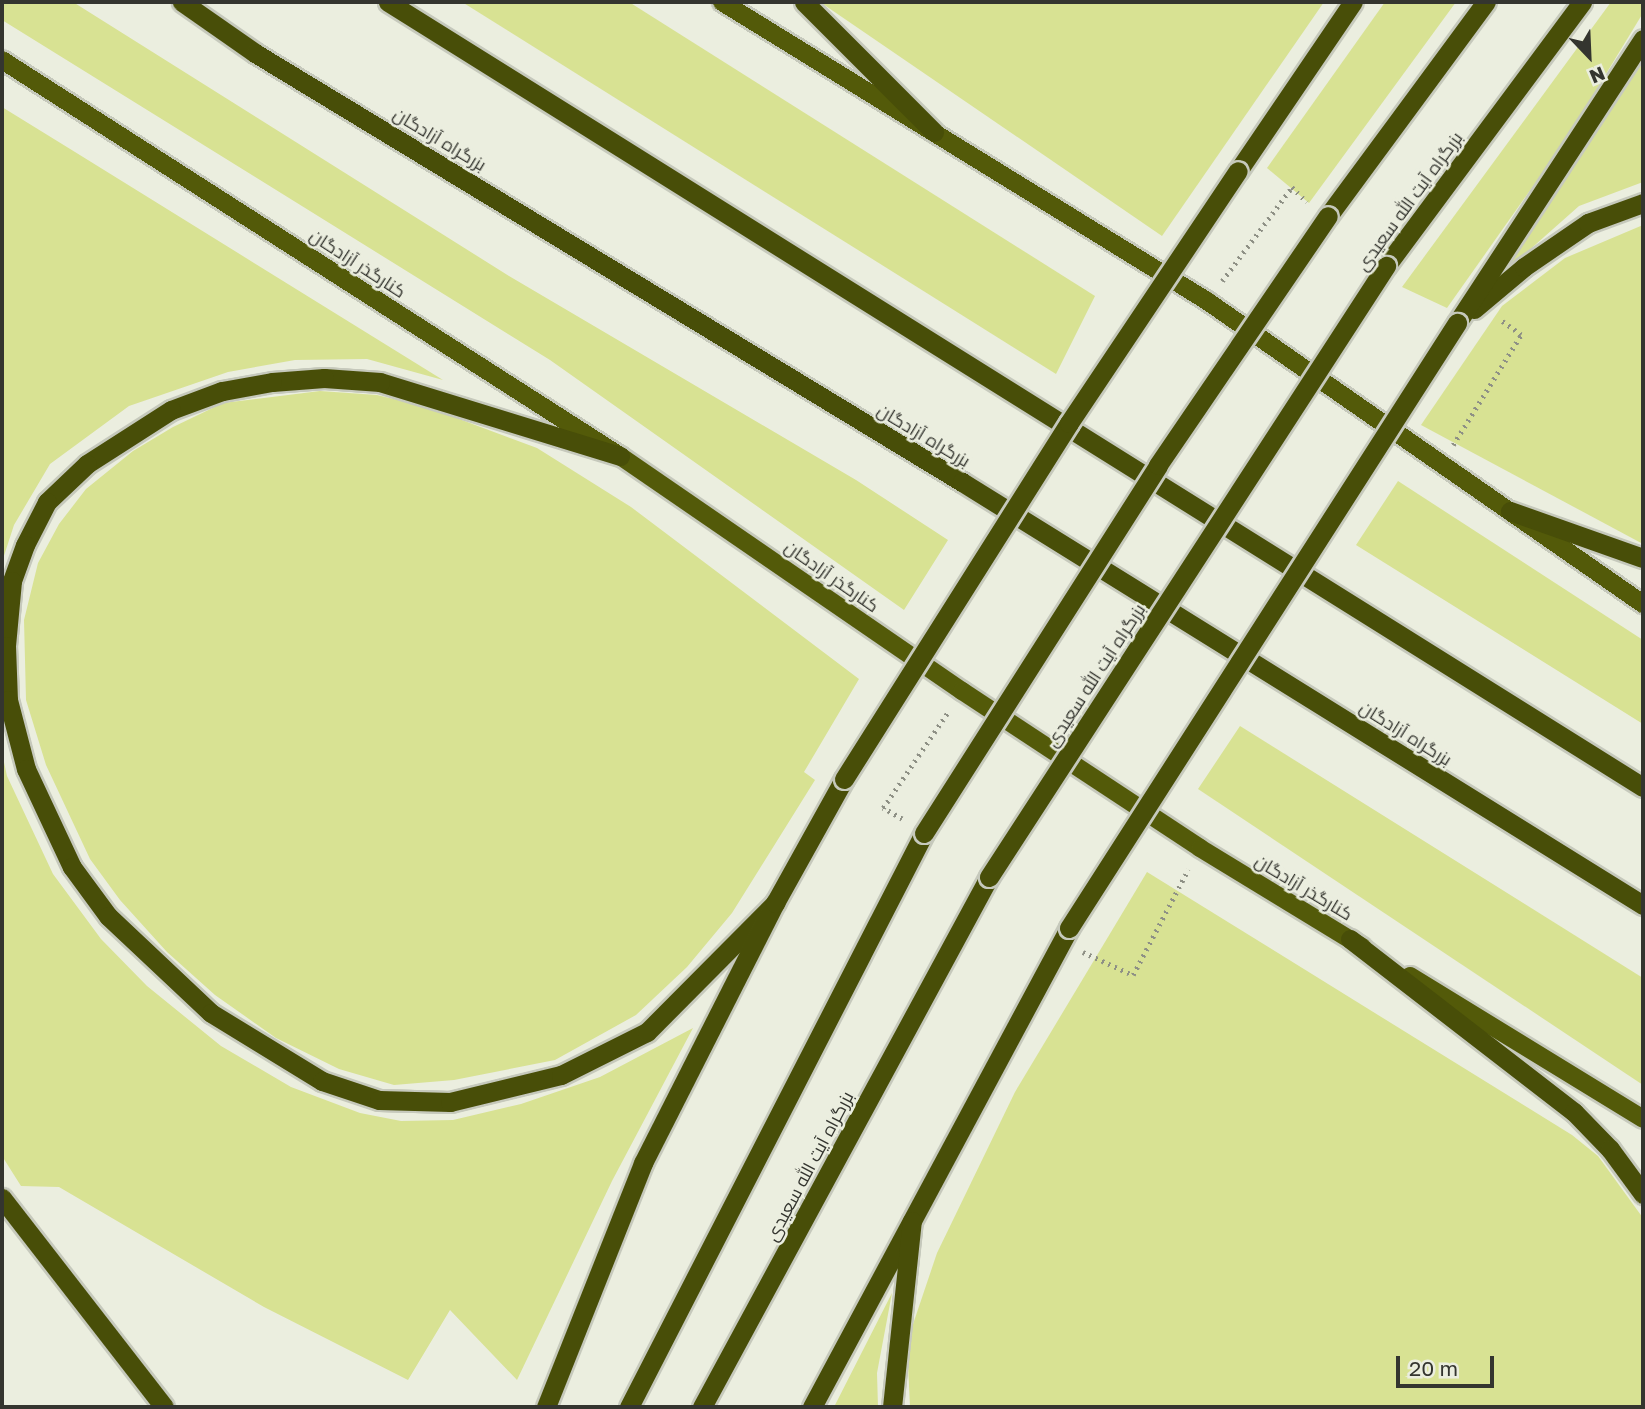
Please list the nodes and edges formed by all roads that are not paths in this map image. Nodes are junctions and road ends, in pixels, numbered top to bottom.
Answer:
1 (182, 2) edge
2 (388, 2) edge
3 (722, 2) edge
4 (804, 2) edge
5 (1486, 2) edge
6 (1582, 2) edge
7 (1347, 7) edge
8 (1643, 39) edge
9 (2, 60) edge
10 (934, 132) junction
11 (1643, 203) edge
12 (1457, 323) junction
13 (620, 456) junction
14 (1510, 511) junction
15 (1643, 558) edge
16 (1643, 604) edge
17 (1643, 787) edge
18 (775, 903) junction
19 (1643, 905) edge
20 (1350, 939) junction
21 (1643, 1119) edge
22 (1643, 1195) edge
23 (2, 1198) edge
24 (913, 1213) junction
25 (164, 1407) edge
26 (546, 1407) edge
27 (629, 1407) edge
28 (702, 1407) edge
29 (812, 1407) edge
30 (892, 1407) edge

1 - 19 highway, بزرگراه آزادگان
2 - 17 highway
3 - 10 main road
4 - 10 highway
5 - 27 highway, bridge
6 - 28 highway, بزرگراه آیت الله سعیدی, bridge
7 - 18 highway, bridge
8 - 12 highway
9 - 13 main road, کنارگذر آزادگان
10 - 14 main road
11 - 12 highway
12 - 24 highway, bridge
13 - 18 highway
13 - 20 main road, کنارگذر آزادگان
14 - 15 highway
14 - 16 main road
18 - 26 highway
20 - 21 main road, کنارگذر آزادگان
20 - 22 highway
23 - 25 highway
24 - 29 highway
24 - 30 highway

